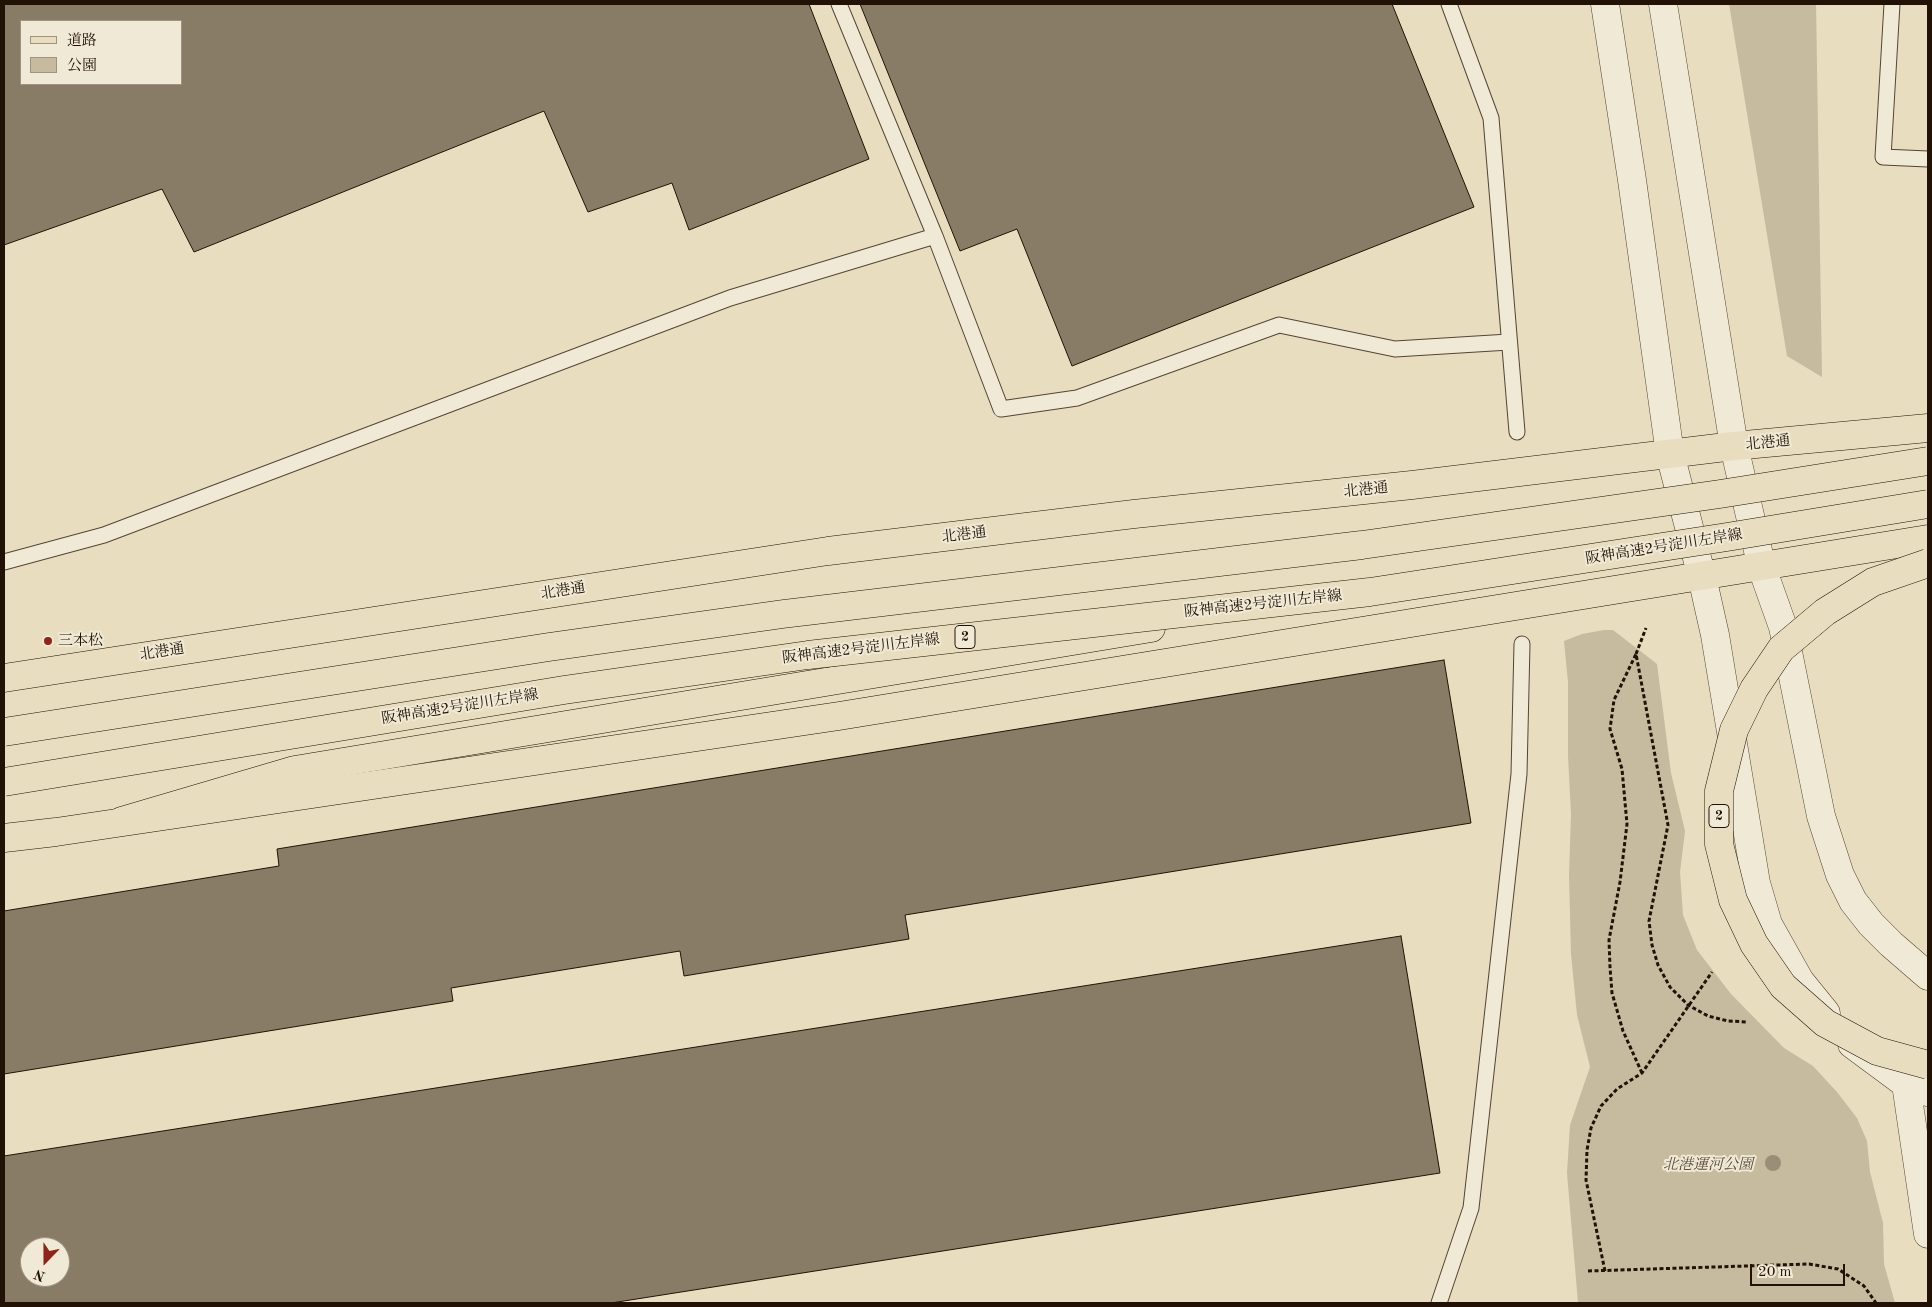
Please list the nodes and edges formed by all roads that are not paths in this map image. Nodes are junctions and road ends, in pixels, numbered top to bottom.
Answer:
1 (839, 4) edge
2 (1449, 4) edge
3 (1605, 4) edge
4 (1663, 4) edge
5 (1892, 4) edge
6 (1928, 159) edge
7 (935, 236) junction
8 (1509, 342) junction
9 (1928, 428) edge
10 (1517, 432) dead end
11 (1734, 446) junction
12 (1670, 454) junction
13 (1928, 461) edge
14 (1928, 504) edge
15 (1928, 540) edge
16 (4, 562) edge
17 (1928, 563) edge
18 (1762, 568) junction
19 (1702, 577) junction
20 (1370, 592) junction
21 (1522, 644) dead end
22 (4, 678) edge
23 (4, 732) edge
24 (4, 782) edge
25 (122, 821) junction
26 (4, 838) edge
27 (1928, 976) edge
28 (1928, 1065) edge
29 (1917, 1088) edge
30 (1928, 1234) edge
31 (1439, 1303) edge

1 - 7 lane
2 - 8 lane
3 - 12 street
4 - 11 street
5 - 6 lane
7 - 8 lane
7 - 16 lane
8 - 10 lane
9 - 11 main road, 北港通
11 - 12 main road, 北港通
11 - 18 street
12 - 19 street
12 - 22 main road, 北港通
13 - 23 main road, bridge
14 - 20 main road, 阪神高速2号淀川左岸線 / 2, bridge
15 - 18 main road
17 - 28 main road, 2, bridge
18 - 19 main road
18 - 27 street
19 - 25 main road
19 - 29 street
20 - 24 main road, 阪神高速2号淀川左岸線 / 2, bridge
20 - 25 main road, bridge
21 - 31 lane
25 - 26 main road
29 - 30 street

